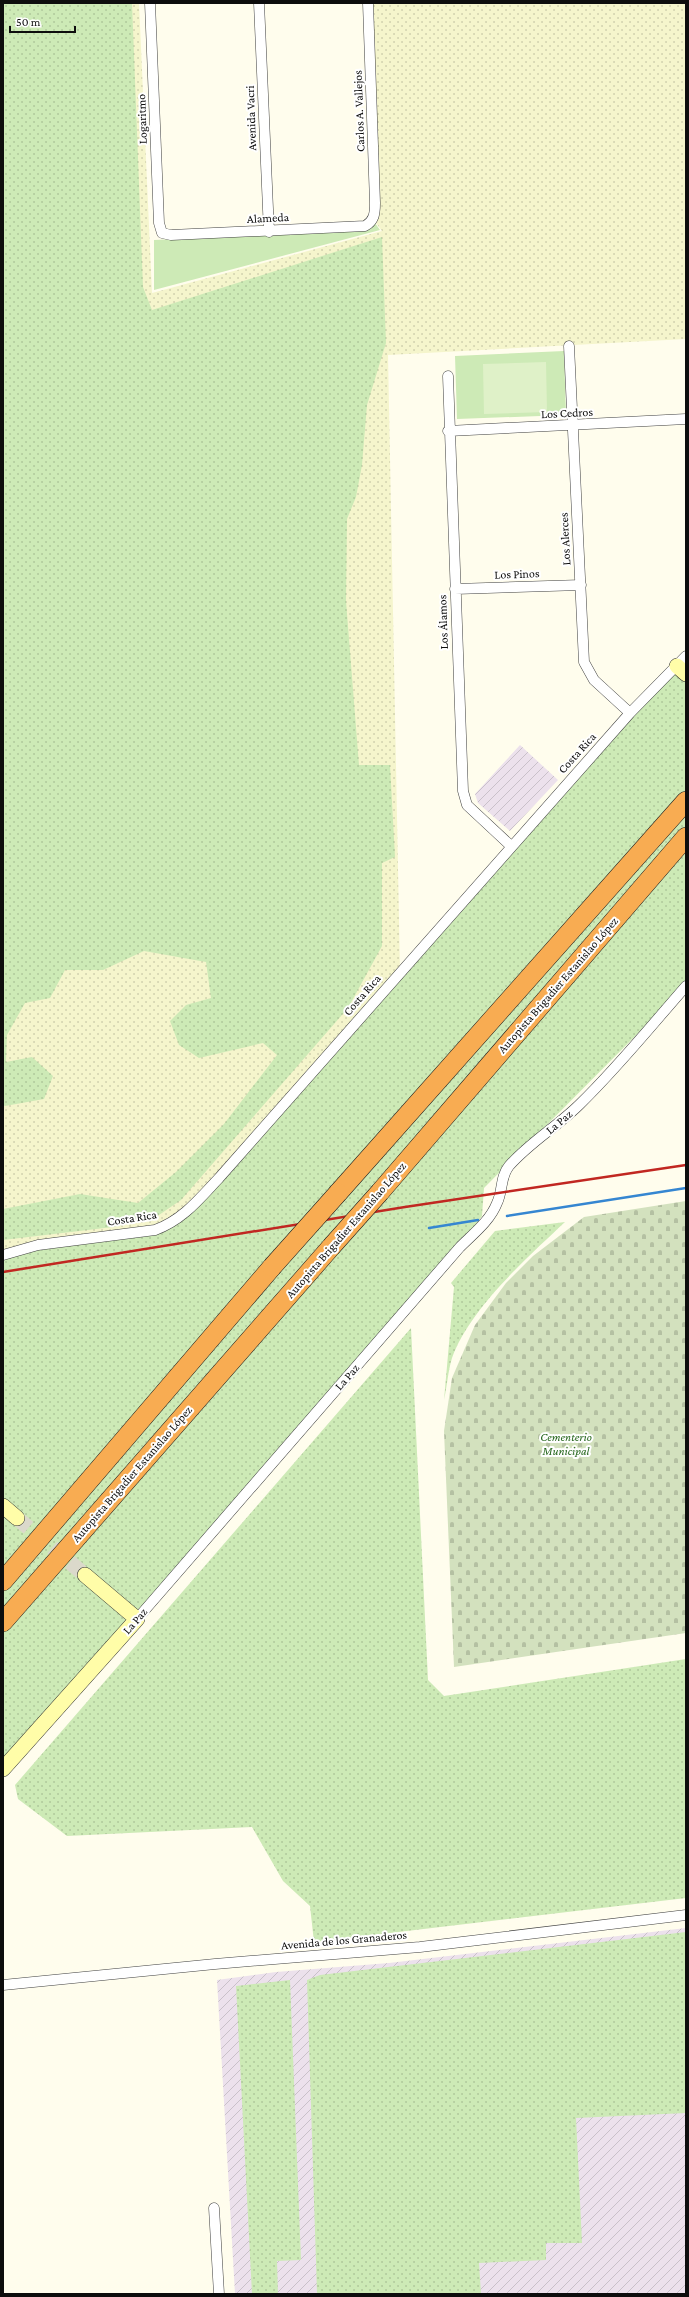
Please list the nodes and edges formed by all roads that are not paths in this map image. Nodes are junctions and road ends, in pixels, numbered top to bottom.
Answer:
1 (150, 3) edge
2 (259, 3) edge
3 (368, 3) edge
4 (373, 219) joint
5 (269, 232) junction
6 (162, 233) joint
7 (569, 346) dead end
8 (448, 376) dead end
9 (686, 419) edge
10 (573, 426) junction
11 (448, 431) junction
12 (581, 585) junction
13 (455, 589) junction
14 (683, 665) edge
15 (630, 713) junction
16 (686, 801) edge
17 (686, 837) edge
18 (511, 846) junction
19 (686, 986) edge
20 (3, 1255) edge
21 (3, 1506) edge
22 (17, 1518) tunnel mouth
23 (85, 1575) tunnel mouth
24 (3, 1581) edge
25 (137, 1619) junction
26 (3, 1622) edge
27 (3, 1769) edge
28 (686, 1916) edge
29 (3, 1985) edge
30 (214, 2208) dead end
31 (219, 2294) edge

1 - 6 street, Logaritmo
2 - 5 street, Avenida Vacri
3 - 4 street, Carlos A. Vallejos
4 - 5 street, Alameda
5 - 6 street, Alameda
7 - 10 street, Los Alerces
8 - 11 street, Los Álamos
9 - 10 street, Los Cedros
10 - 11 street, Los Cedros
10 - 12 street, Los Alerces
11 - 13 street, Los Álamos
12 - 13 street, Los Pinos
12 - 15 street, Los Alerces
13 - 18 street, Los Álamos
14 - 15 street, Costa Rica
15 - 18 street, Costa Rica
16 - 24 highway, bridge
17 - 26 highway, Autopista Brigadier Estanislao López, bridge
18 - 20 street, Costa Rica
19 - 25 street, La Paz
21 - 22 street
23 - 25 street
25 - 27 street, La Paz
28 - 29 street, Avenida de los Granaderos
30 - 31 street

